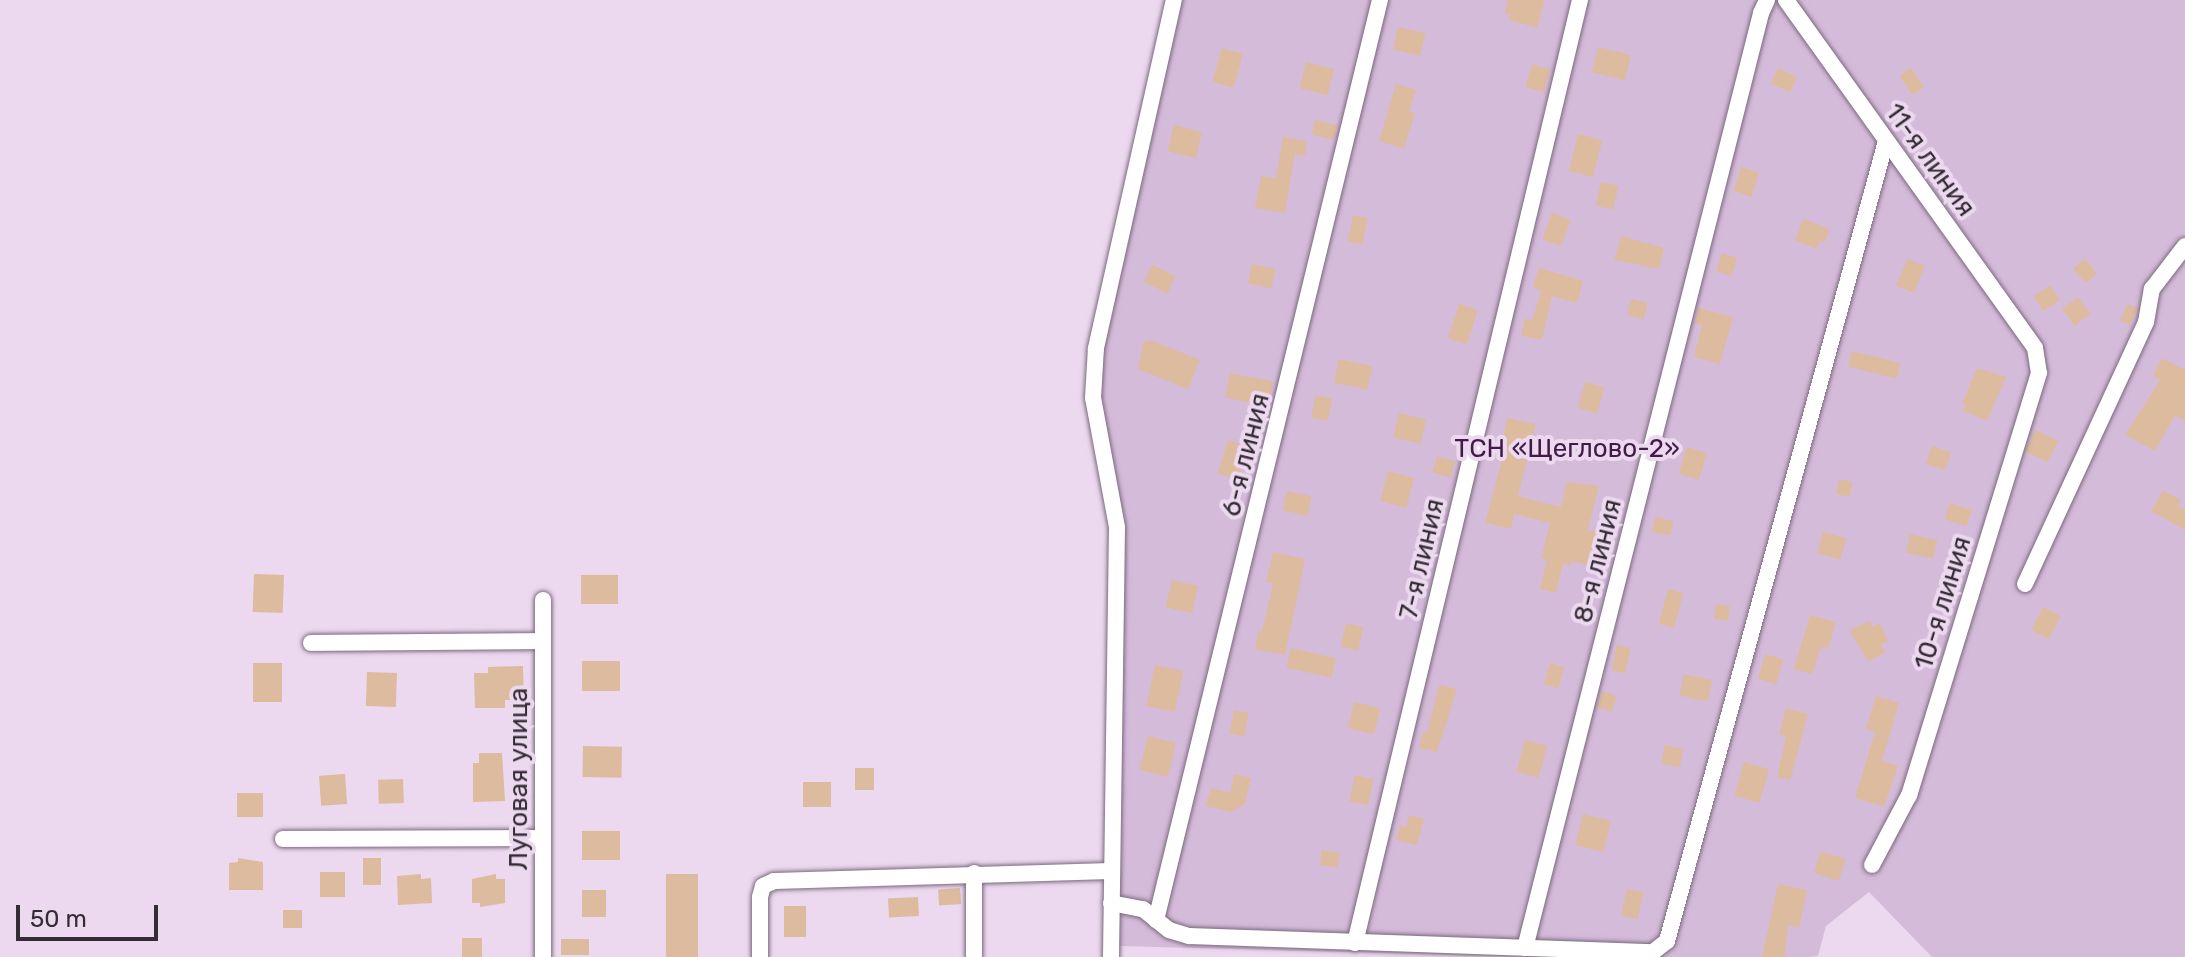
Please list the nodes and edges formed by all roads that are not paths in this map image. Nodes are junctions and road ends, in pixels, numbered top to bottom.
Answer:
1 (1174, 0) edge
2 (1380, 0) edge
3 (1580, 0) edge
4 (1767, 0) edge
5 (1786, 0) edge
6 (1886, 141) junction
7 (2185, 246) edge
8 (2035, 348) joint
9 (2025, 584) dead end
10 (543, 600) dead end
11 (543, 641) junction
12 (311, 643) dead end
13 (542, 838) junction
14 (283, 839) dead end
15 (1872, 865) dead end
16 (1111, 871) junction
17 (974, 873) junction
18 (1111, 903) junction
19 (1156, 920) junction
20 (1355, 943) junction
21 (1525, 948) junction
22 (543, 957) edge
23 (760, 957) edge
24 (974, 957) edge
25 (1111, 957) edge

1 - 16 street
2 - 19 street, 6-я линия
3 - 20 street, 7-я линия
4 - 21 street, 8-я линия
5 - 6 street, 11-я линия
6 - 8 street, 11-я линия
6 - 21 street
7 - 9 street
8 - 15 street, 10-я линия
10 - 11 street, Луговая улица
11 - 12 street
11 - 13 street, Луговая улица
13 - 14 street
13 - 22 street, Луговая улица
16 - 17 street
16 - 18 street
17 - 23 street
17 - 24 street
18 - 19 street
18 - 25 street
19 - 20 street
20 - 21 street

